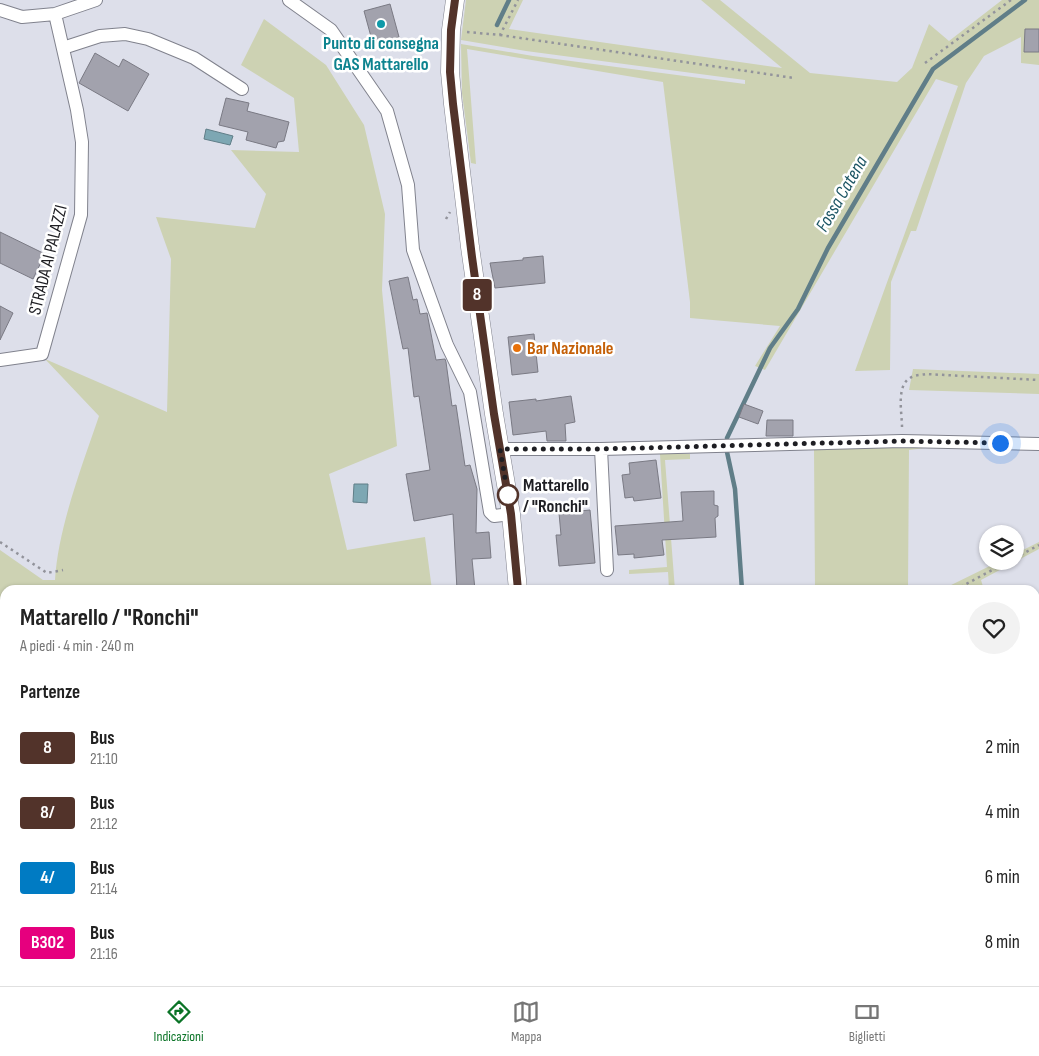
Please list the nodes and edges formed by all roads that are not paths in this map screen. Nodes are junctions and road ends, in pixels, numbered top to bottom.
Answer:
1 (96, 0) edge
2 (288, 0) edge
3 (455, 0) edge
4 (0, 10) edge
5 (55, 14) junction
6 (63, 48) junction
7 (242, 89) dead end
8 (0, 360) edge
9 (1039, 444) edge
10 (500, 449) junction
11 (601, 449) junction
12 (507, 489) junction
13 (487, 492) junction
14 (511, 514) junction
15 (607, 570) dead end
16 (518, 585) edge

1 - 5 street
2 - 13 street
3 - 10 main road
4 - 5 street
5 - 6 street, STRADA AI PALAZZI
6 - 7 street
6 - 8 street, STRADA AI PALAZZI
9 - 11 street
10 - 11 street
10 - 12 main road
11 - 15 street
12 - 13 street
12 - 14 main road
13 - 14 street
14 - 16 main road

